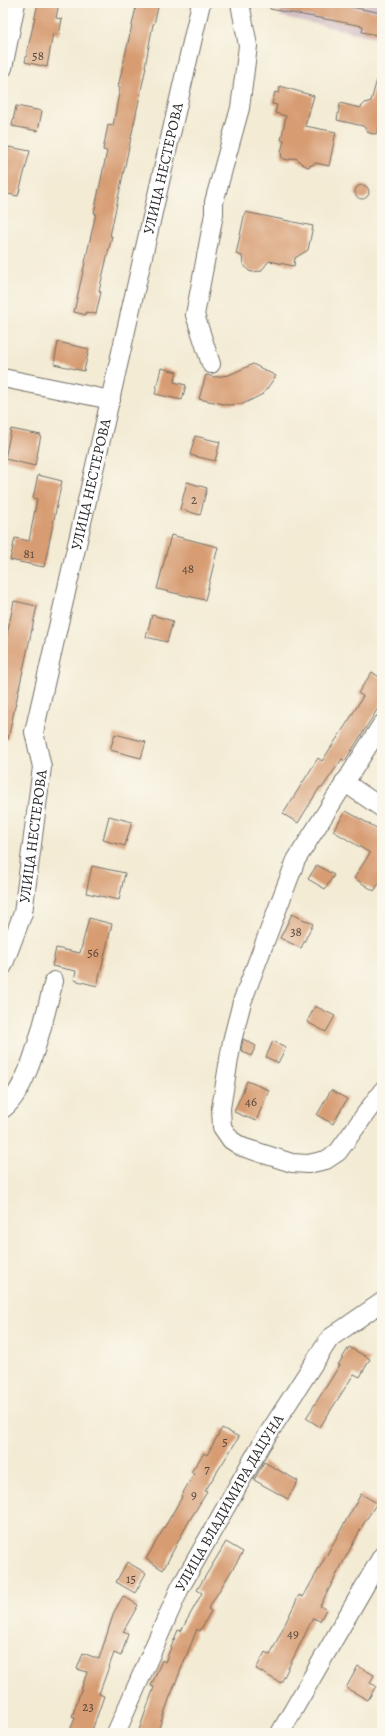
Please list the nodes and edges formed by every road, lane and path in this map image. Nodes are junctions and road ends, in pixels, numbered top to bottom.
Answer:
1 (16, 3) edge
2 (201, 3) edge
3 (240, 3) edge
4 (3, 68) edge
5 (211, 364) dead end
6 (3, 378) edge
7 (111, 400) junction
8 (382, 724) edge
9 (344, 782) junction
10 (382, 808) edge
11 (3, 966) edge
12 (54, 981) dead end
13 (382, 1092) edge
14 (3, 1110) edge
15 (382, 1302) edge
16 (379, 1568) edge
17 (116, 1733) edge
18 (280, 1733) edge

1 - 4 street
2 - 7 street, УЛИЦА НЕСТЕРОВА
3 - 5 street
6 - 7 street
7 - 11 street, УЛИЦА НЕСТЕРОВА
8 - 9 street
9 - 10 street
9 - 13 street
12 - 14 street
15 - 17 street, УЛИЦА ВЛАДИМИРА ДАЦУНА
16 - 18 street

